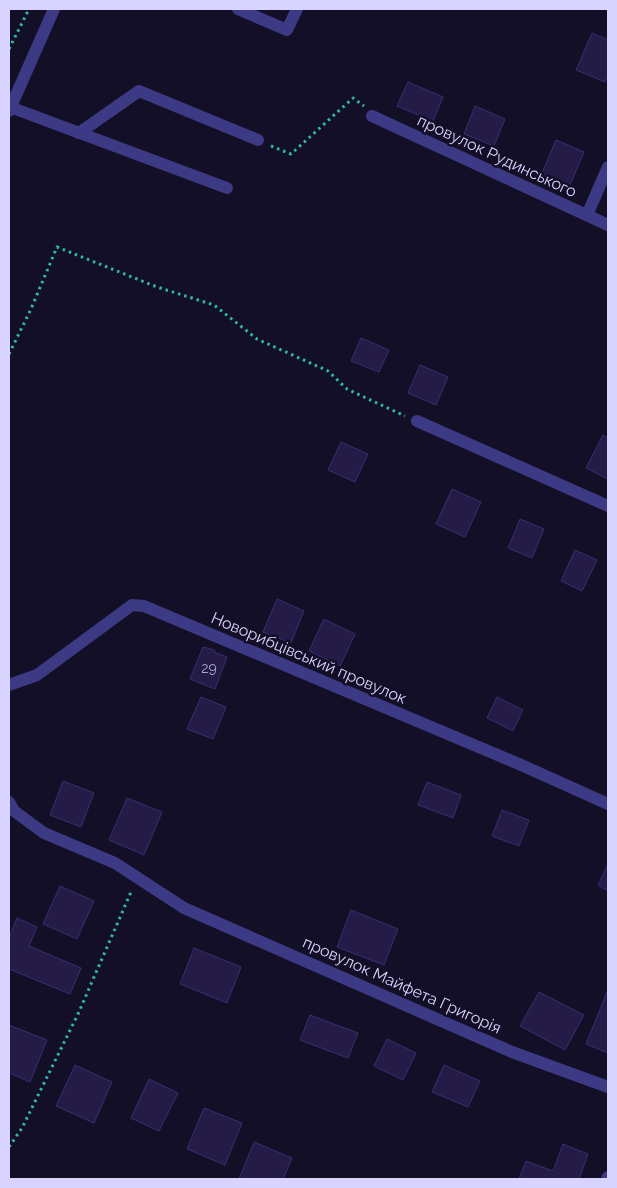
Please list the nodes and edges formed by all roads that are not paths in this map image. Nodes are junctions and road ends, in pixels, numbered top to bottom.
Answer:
1 (54, 9) edge
2 (238, 9) edge
3 (297, 9) edge
4 (10, 109) edge
5 (372, 116) road end
6 (79, 133) junction
7 (258, 140) road end
8 (608, 167) edge
9 (227, 188) dead end
10 (587, 215) junction
11 (608, 225) edge
12 (418, 421) road end
13 (608, 506) edge
14 (9, 686) edge
15 (9, 802) edge
16 (608, 804) edge
17 (608, 1088) edge

1 - 4 street
2 - 3 street
4 - 6 street
5 - 10 street, провулок Рудинського
6 - 7 street
6 - 9 street
8 - 10 street
10 - 11 street, провулок Рудинського
12 - 13 street
14 - 16 street, Новорибцівський провулок
15 - 17 street, провулок Майфета Григорія

